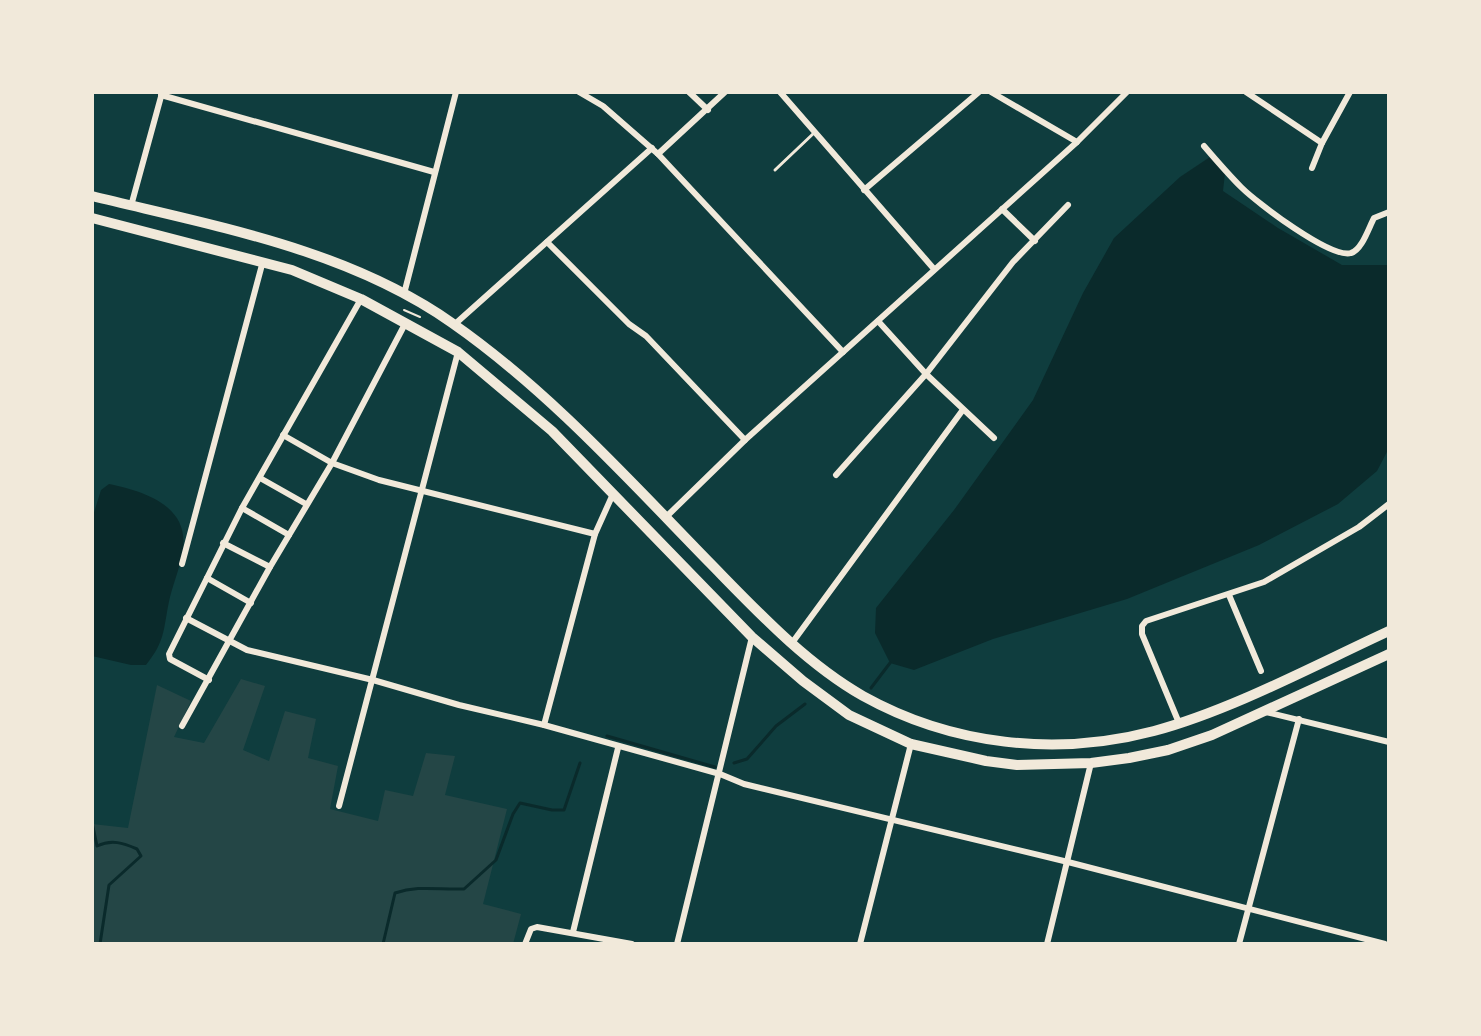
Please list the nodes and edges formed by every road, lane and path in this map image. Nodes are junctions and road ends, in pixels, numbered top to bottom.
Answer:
1 (456, 92) edge
2 (579, 92) edge
3 (689, 92) edge
4 (725, 92) edge
5 (780, 92) edge
6 (979, 92) edge
7 (991, 92) edge
8 (1127, 92) edge
9 (1246, 92) edge
10 (1350, 92) edge
11 (162, 94) edge
12 (708, 110) junction
13 (815, 132) junction
14 (1077, 142) junction
15 (1322, 143) junction
16 (1204, 146) dead end
17 (652, 148) junction
18 (658, 154) junction
19 (1312, 168) dead end
20 (775, 170) dead end
21 (434, 172) junction
22 (864, 190) junction
23 (92, 196) edge
24 (1068, 205) dead end
25 (131, 206) junction
26 (1002, 209) junction
27 (1389, 212) edge
28 (92, 218) edge
29 (1035, 241) junction
30 (547, 242) junction
31 (263, 261) junction
32 (934, 269) junction
33 (404, 294) junction
34 (361, 299) junction
35 (878, 321) junction
36 (406, 322) junction
37 (455, 325) junction
38 (458, 352) junction
39 (843, 352) junction
40 (926, 374) junction
41 (962, 411) junction
42 (283, 435) junction
43 (994, 438) dead end
44 (745, 440) junction
45 (332, 463) junction
46 (836, 475) dead end
47 (260, 478) junction
48 (422, 490) junction
49 (613, 494) junction
50 (306, 504) junction
51 (1389, 504) edge
52 (242, 508) junction
53 (665, 518) junction
54 (595, 534) junction
55 (289, 535) junction
56 (223, 543) junction
57 (182, 564) dead end
58 (270, 567) junction
59 (207, 578) junction
60 (1229, 595) junction
61 (251, 603) junction
62 (186, 618) junction
63 (1389, 631) edge
64 (752, 637) junction
65 (229, 642) junction
66 (792, 643) junction
67 (1389, 654) edge
68 (1261, 671) dead end
69 (209, 680) junction
70 (373, 680) junction
71 (1262, 711) junction
72 (1299, 719) junction
73 (1179, 723) junction
74 (544, 725) junction
75 (182, 726) dead end
76 (1389, 742) edge
77 (911, 744) junction
78 (618, 748) junction
79 (1091, 763) junction
80 (720, 774) junction
81 (339, 806) dead end
82 (890, 821) junction
83 (1068, 862) junction
84 (1248, 910) junction
85 (573, 932) junction
86 (525, 944) edge
87 (628, 944) edge
88 (677, 944) edge
89 (860, 944) edge
90 (1047, 944) edge
91 (1239, 944) edge
92 (1385, 944) edge

1 - 21 street
2 - 17 street
3 - 12 street
4 - 12 street
5 - 13 street
6 - 22 street
7 - 14 street
8 - 14 street
9 - 15 street
10 - 15 street
11 - 21 street
11 - 25 street
12 - 18 street
13 - 20 lane
13 - 22 street
14 - 26 street
15 - 19 street
16 - 27 street
17 - 18 street
17 - 30 street
18 - 39 street
21 - 33 street
22 - 32 street
23 - 25 main road
24 - 29 street
25 - 33 main road
26 - 29 street
26 - 32 street
28 - 31 main road
29 - 40 street
30 - 37 street
30 - 44 street
31 - 34 main road
31 - 57 street
32 - 35 street
33 - 37 main road
34 - 36 main road
34 - 42 street
35 - 39 street
35 - 40 street
36 - 38 main road
36 - 45 street
37 - 53 main road
38 - 48 street
38 - 49 main road
39 - 44 street
40 - 41 street
40 - 46 street
41 - 43 street
41 - 66 street
42 - 45 street
42 - 47 street
44 - 53 street
45 - 48 street
45 - 50 street
47 - 50 street
47 - 52 street
48 - 54 street
48 - 70 street
49 - 54 street
49 - 64 main road
50 - 55 street
51 - 60 street
52 - 55 street
52 - 56 street
53 - 66 main road
54 - 74 street
55 - 58 street
56 - 58 street
56 - 59 street
58 - 61 street
59 - 61 street
59 - 62 street
60 - 68 street
60 - 73 street
61 - 65 street
62 - 65 street
62 - 69 street
63 - 73 main road
64 - 77 main road
64 - 80 street
65 - 69 street
65 - 70 street
66 - 73 main road
67 - 71 main road
69 - 75 street
70 - 74 street
70 - 81 street
71 - 72 street
71 - 79 main road
72 - 76 street
72 - 84 street
74 - 78 street
77 - 79 main road
77 - 82 street
78 - 80 street
78 - 85 street
79 - 83 street
80 - 82 street
80 - 88 street
82 - 83 street
82 - 89 street
83 - 84 street
83 - 90 street
84 - 91 street
84 - 92 street
85 - 86 street
85 - 87 street

